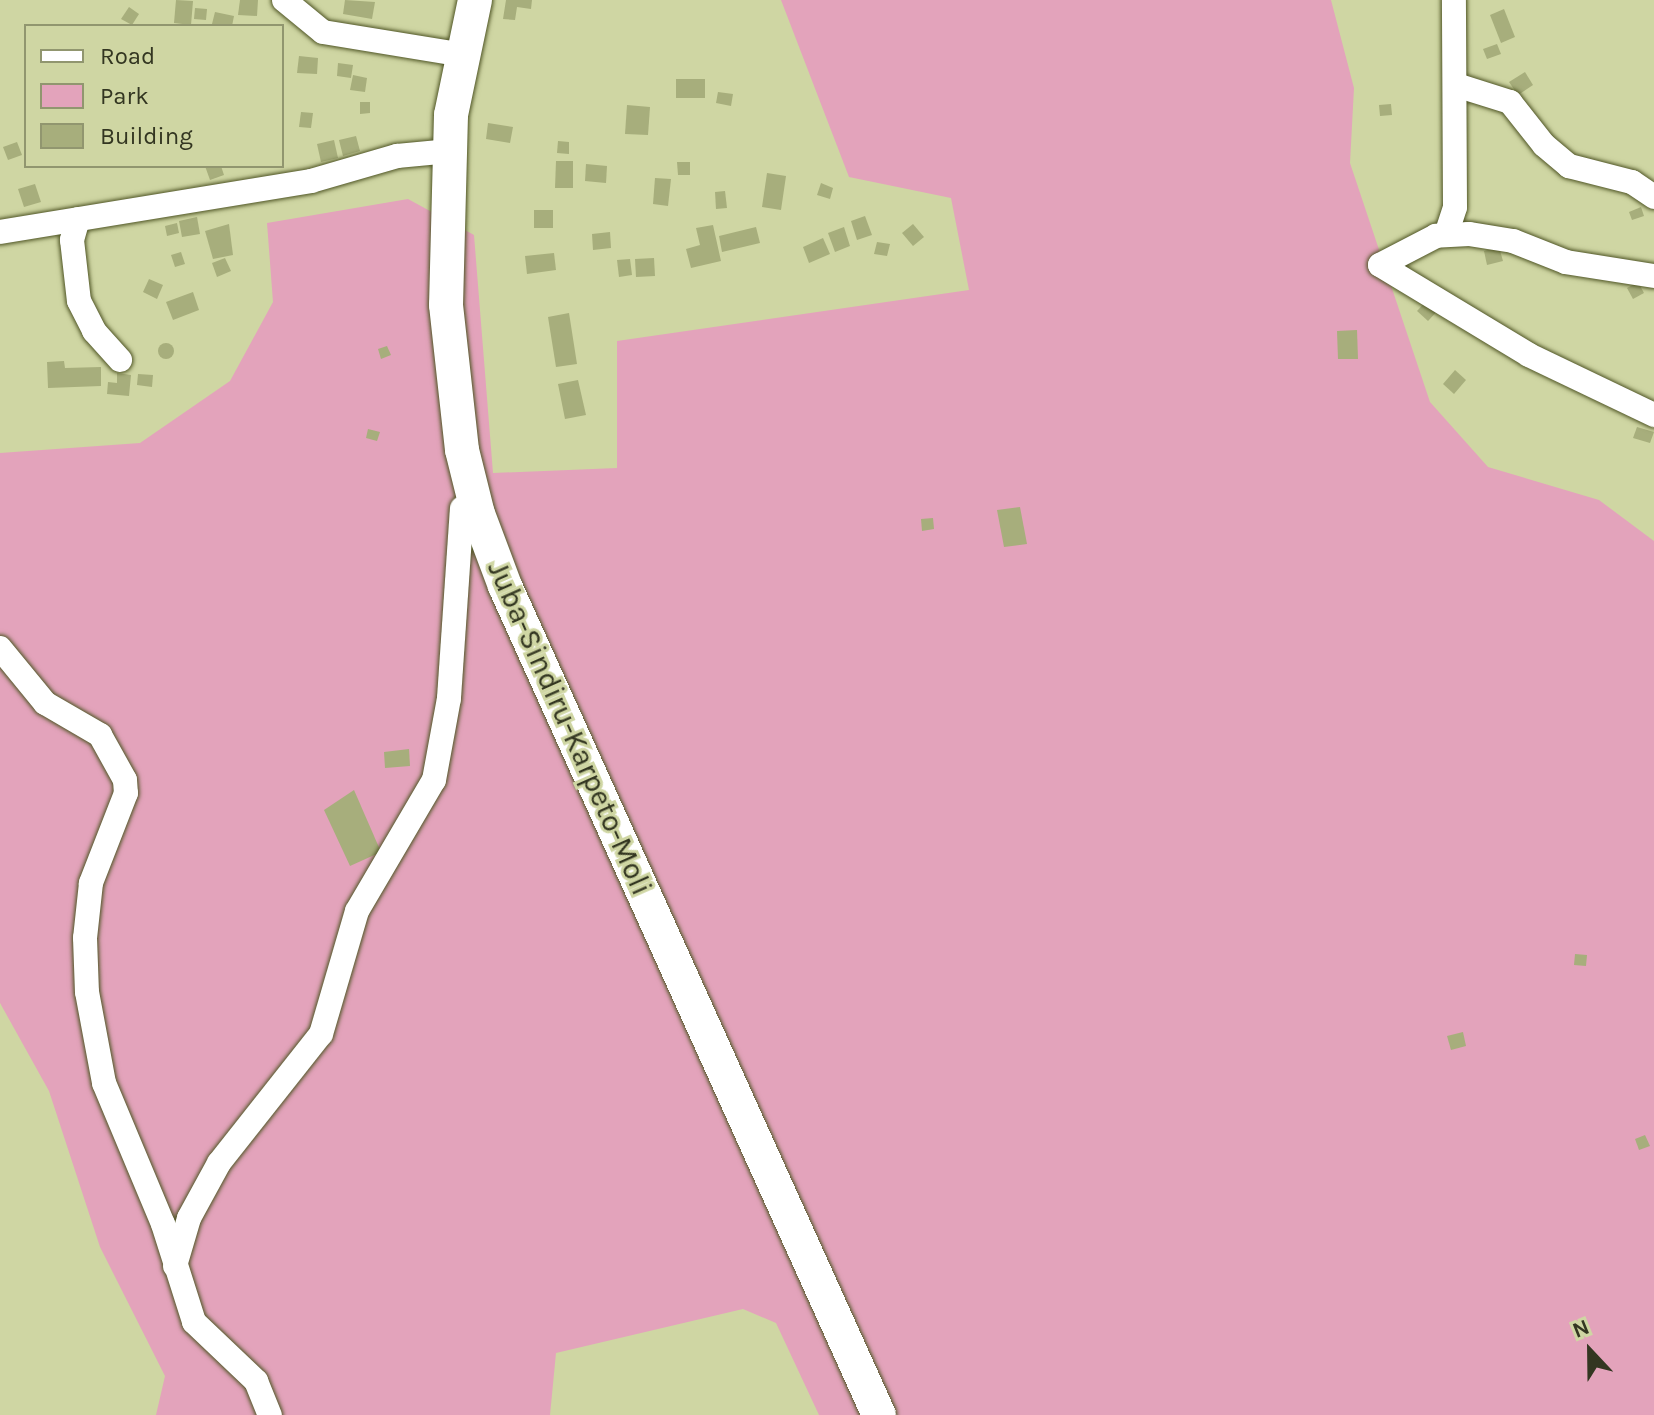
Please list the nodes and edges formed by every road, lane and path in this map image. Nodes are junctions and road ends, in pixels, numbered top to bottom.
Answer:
1 (284, 0) edge
2 (475, 0) edge
3 (1454, 0) edge
4 (463, 55) junction
5 (1456, 85) junction
6 (450, 151) junction
7 (1654, 197) edge
8 (78, 219) junction
9 (0, 232) edge
10 (1446, 235) junction
11 (1654, 276) edge
12 (120, 360) dead end
13 (1654, 415) edge
14 (462, 508) dead end
15 (0, 648) edge
16 (174, 1268) junction
17 (270, 1415) edge
18 (879, 1415) edge

1 - 4 street
2 - 4 main road, Juba-Sindiru-Karpeto-Moli
3 - 5 street
4 - 6 main road, Juba-Sindiru-Karpeto-Moli
5 - 7 street
5 - 10 street
6 - 8 street
6 - 18 main road, Juba-Sindiru-Karpeto-Moli
8 - 9 street
8 - 12 street
10 - 11 street
10 - 13 street
14 - 16 street
15 - 16 street
16 - 17 street

